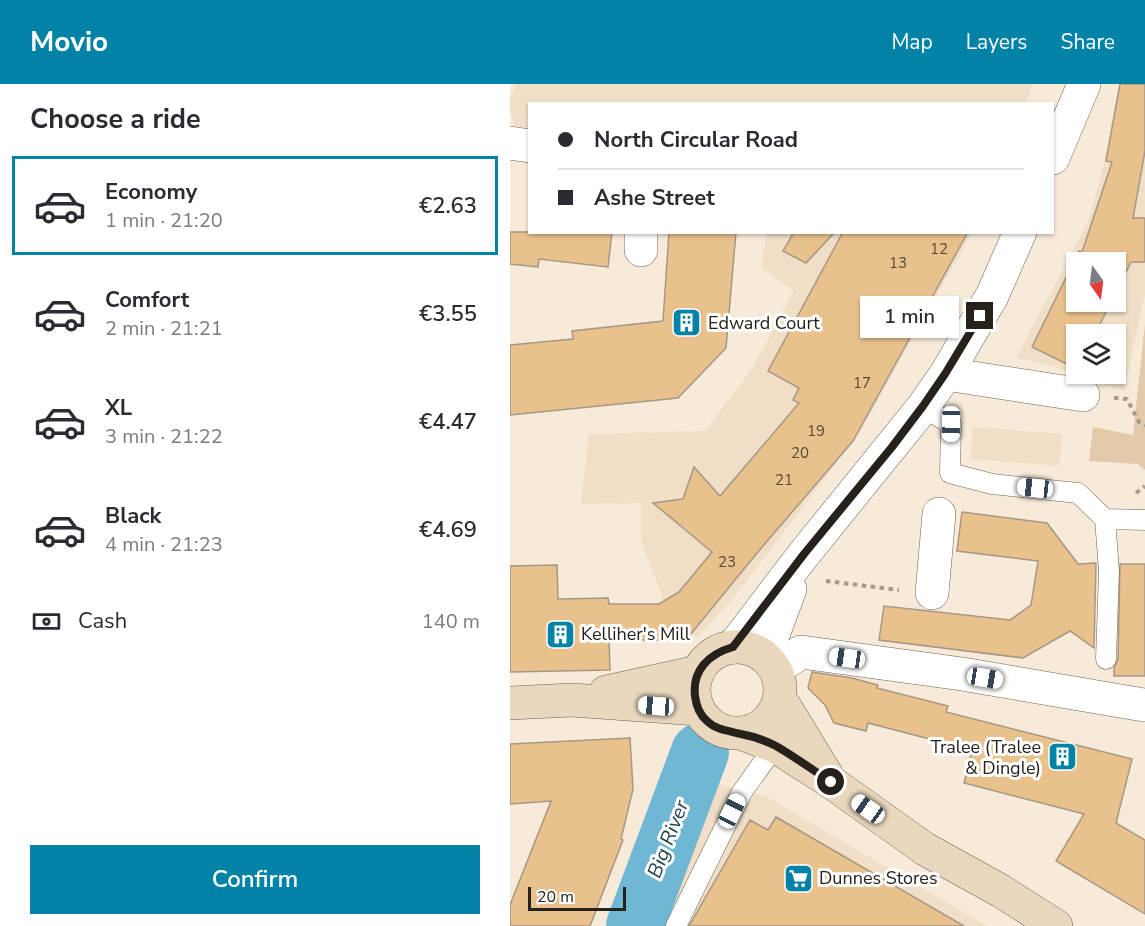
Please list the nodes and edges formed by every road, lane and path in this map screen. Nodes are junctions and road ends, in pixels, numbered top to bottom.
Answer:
1 (1084, 84) edge
2 (1060, 124) edge
3 (510, 143) edge
4 (528, 146) edge
5 (1054, 153) edge
6 (1019, 234) edge
7 (945, 374) junction
8 (1083, 395) joint
9 (923, 406) junction
10 (1145, 426) edge
11 (939, 514) dead end
12 (1105, 519) junction
13 (1145, 520) edge
14 (800, 564) junction
15 (932, 593) joint
16 (733, 647) junction
17 (1106, 658) dead end
18 (697, 672) junction
19 (774, 674) junction
20 (572, 700) junction
21 (510, 703) edge
22 (1144, 705) edge
23 (698, 710) junction
24 (740, 734) junction
25 (775, 746) junction
26 (831, 782) junction
27 (676, 926) edge
28 (1056, 926) edge

1 - 2 street
2 - 5 street
3 - 4 street
6 - 7 street
7 - 8 street
7 - 9 street
8 - 10 path
9 - 12 lane
9 - 14 street
11 - 15 street
12 - 13 lane
12 - 17 lane
14 - 15 path
14 - 16 street
14 - 19 street
16 - 18 main road
16 - 19 main road
18 - 20 main road
18 - 23 main road
19 - 22 street
19 - 24 main road
19 - 26 main road
20 - 21 main road
20 - 23 main road
23 - 24 main road
24 - 25 main road
25 - 26 main road
25 - 27 lane
26 - 28 main road

